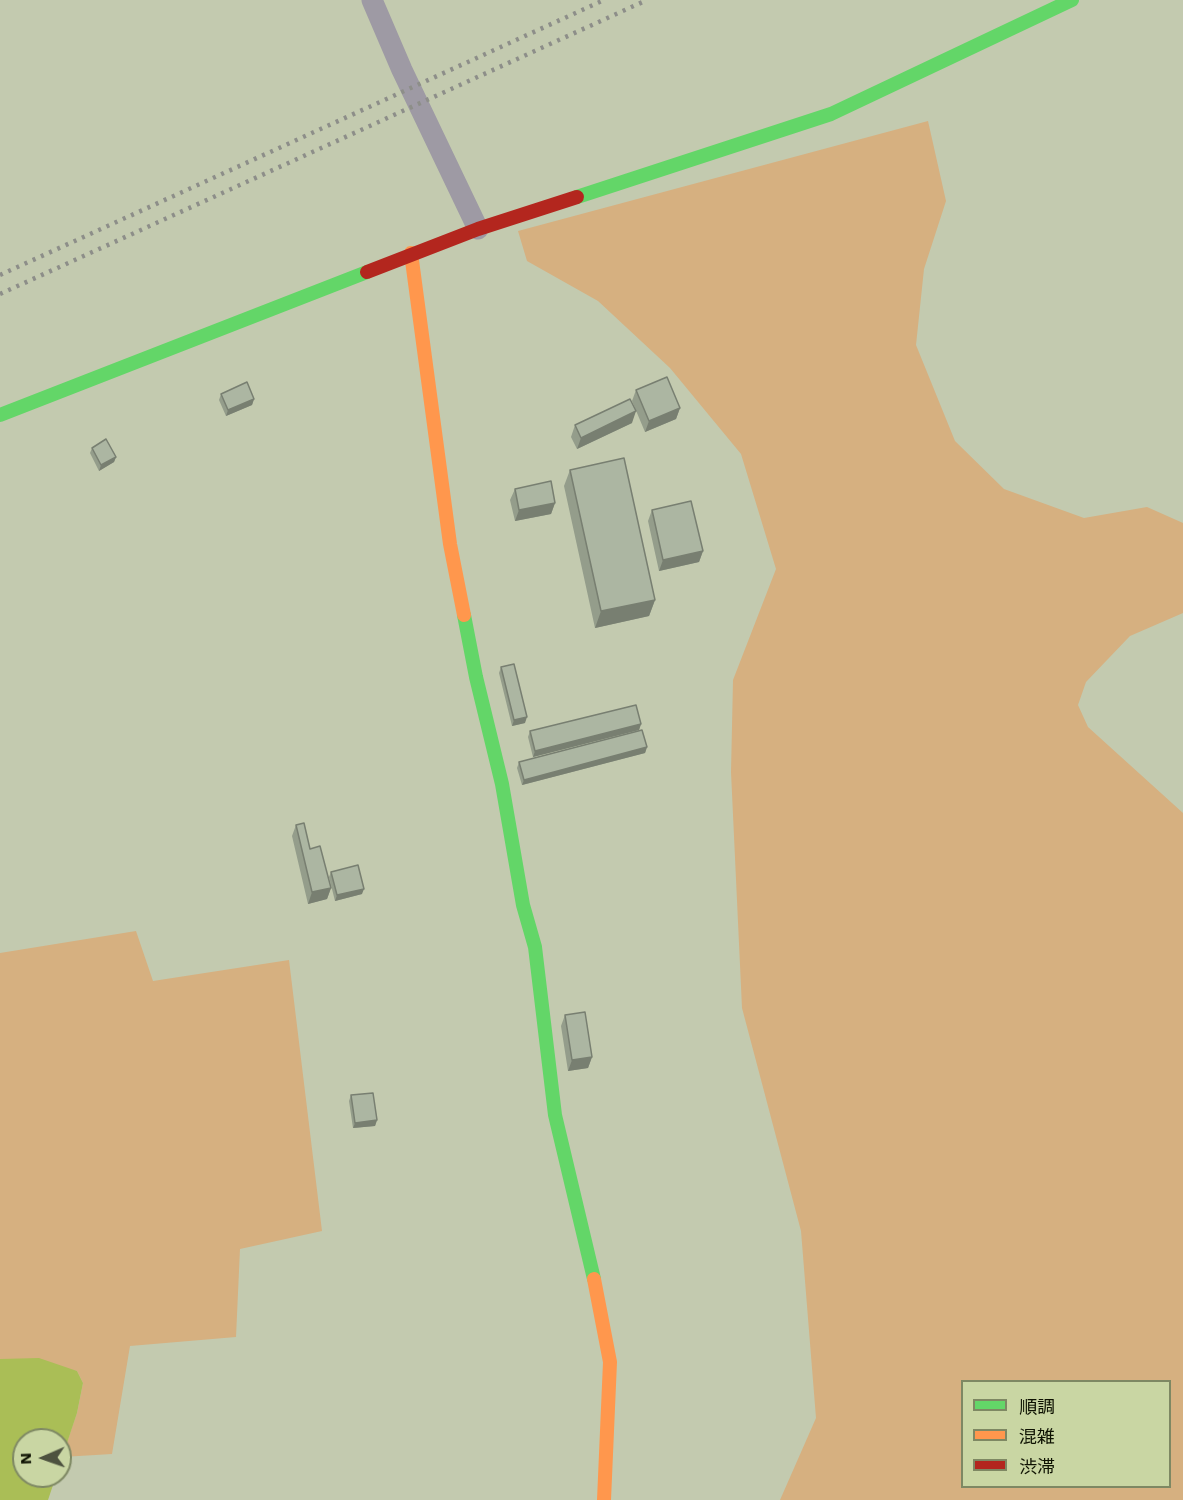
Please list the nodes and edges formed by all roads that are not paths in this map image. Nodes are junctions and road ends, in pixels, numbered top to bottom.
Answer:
1 (372, 0) edge
2 (1072, 0) edge
3 (478, 229) junction
4 (411, 253) junction
5 (0, 414) edge
6 (604, 1500) edge

1 - 3 street
2 - 3 street
3 - 4 street
4 - 5 street
4 - 6 street

